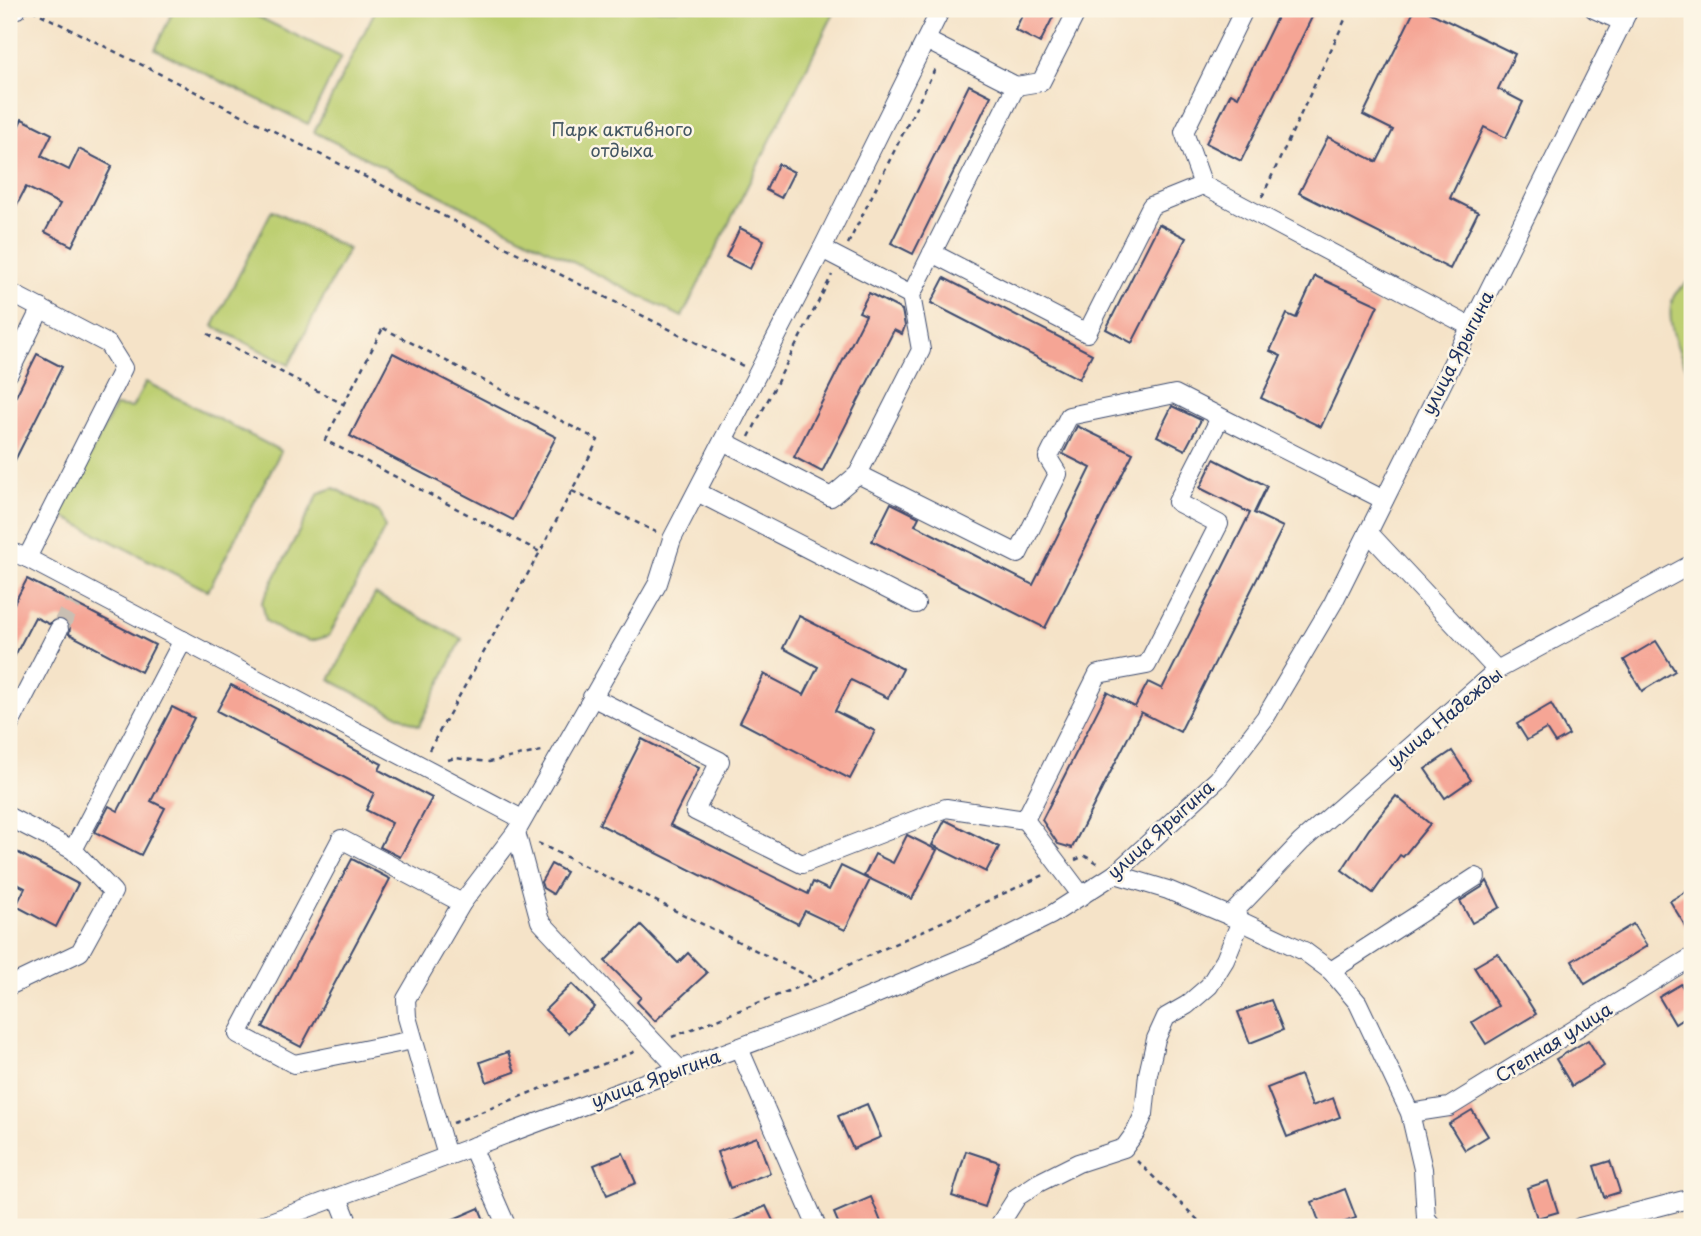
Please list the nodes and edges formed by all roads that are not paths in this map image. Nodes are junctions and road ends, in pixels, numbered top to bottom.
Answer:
1 (17, 9) edge
2 (941, 9) edge
3 (1078, 9) edge
4 (1240, 9) edge
5 (1594, 9) edge
6 (9, 10) edge
7 (1626, 15) edge
8 (926, 40) junction
9 (1016, 86) junction
10 (1203, 185) junction
11 (822, 249) junction
12 (932, 253) junction
13 (9, 292) edge
14 (911, 295) junction
15 (41, 308) junction
16 (1471, 327) junction
17 (9, 373) edge
18 (1220, 418) junction
19 (723, 441) junction
20 (858, 474) junction
21 (697, 492) junction
22 (1384, 500) junction
23 (1368, 532) junction
24 (9, 551) edge
25 (27, 558) junction
26 (1692, 564) edge
27 (82, 586) junction
28 (73, 603) tunnel mouth
29 (916, 604) dead end
30 (59, 629) tunnel mouth
31 (183, 640) junction
32 (1497, 670) junction
33 (592, 697) junction
34 (9, 726) edge
35 (9, 817) edge
36 (1025, 820) junction
37 (519, 825) junction
38 (73, 850) junction
39 (1115, 874) junction
40 (1476, 877) dead end
41 (1082, 896) junction
42 (462, 903) junction
43 (1236, 919) junction
44 (1692, 957) edge
45 (1331, 971) junction
46 (9, 986) edge
47 (414, 1040) junction
48 (739, 1048) junction
49 (680, 1070) junction
50 (1410, 1113) junction
51 (472, 1147) junction
52 (447, 1156) junction
53 (338, 1197) junction
54 (1692, 1198) edge
55 (257, 1227) edge
56 (350, 1227) edge
57 (507, 1227) edge
58 (817, 1227) edge
59 (998, 1227) edge
60 (1433, 1227) edge
61 (1580, 1227) edge

1 - 6 street
2 - 8 street
3 - 9 street
4 - 10 street
5 - 7 street
7 - 16 street, улица Ярыгина
8 - 9 street
8 - 11 street
9 - 12 street
10 - 12 street
10 - 16 street
11 - 14 street
11 - 19 street
12 - 14 street
13 - 15 street
14 - 20 street
15 - 17 street
15 - 25 street
16 - 22 street, улица Ярыгина
18 - 20 street
18 - 22 street
18 - 36 street
19 - 20 street
19 - 21 street
21 - 29 street
21 - 33 street
22 - 23 street, улица Ярыгина
23 - 32 street
23 - 39 street, улица Ярыгина
24 - 25 street
25 - 27 street
26 - 32 street, улица Надежды
27 - 28 street
27 - 31 street
30 - 34 street
31 - 37 street
31 - 38 street
32 - 43 street, улица Надежды
33 - 36 street
33 - 37 street
35 - 38 street
36 - 41 street
37 - 42 street
37 - 49 street
38 - 46 street
39 - 41 street, улица Ярыгина
39 - 43 street
40 - 45 street
41 - 48 street, улица Ярыгина
42 - 47 street
42 - 47 street
43 - 45 street
43 - 59 street
44 - 50 street, Степная улица
45 - 50 street
47 - 52 street
48 - 49 street, улица Ярыгина
48 - 58 street
49 - 51 street, улица Ярыгина
50 - 60 street
51 - 52 street, улица Ярыгина
51 - 57 street
52 - 53 street, улица Ярыгина
53 - 55 street, улица Ярыгина
53 - 56 street
54 - 61 street

